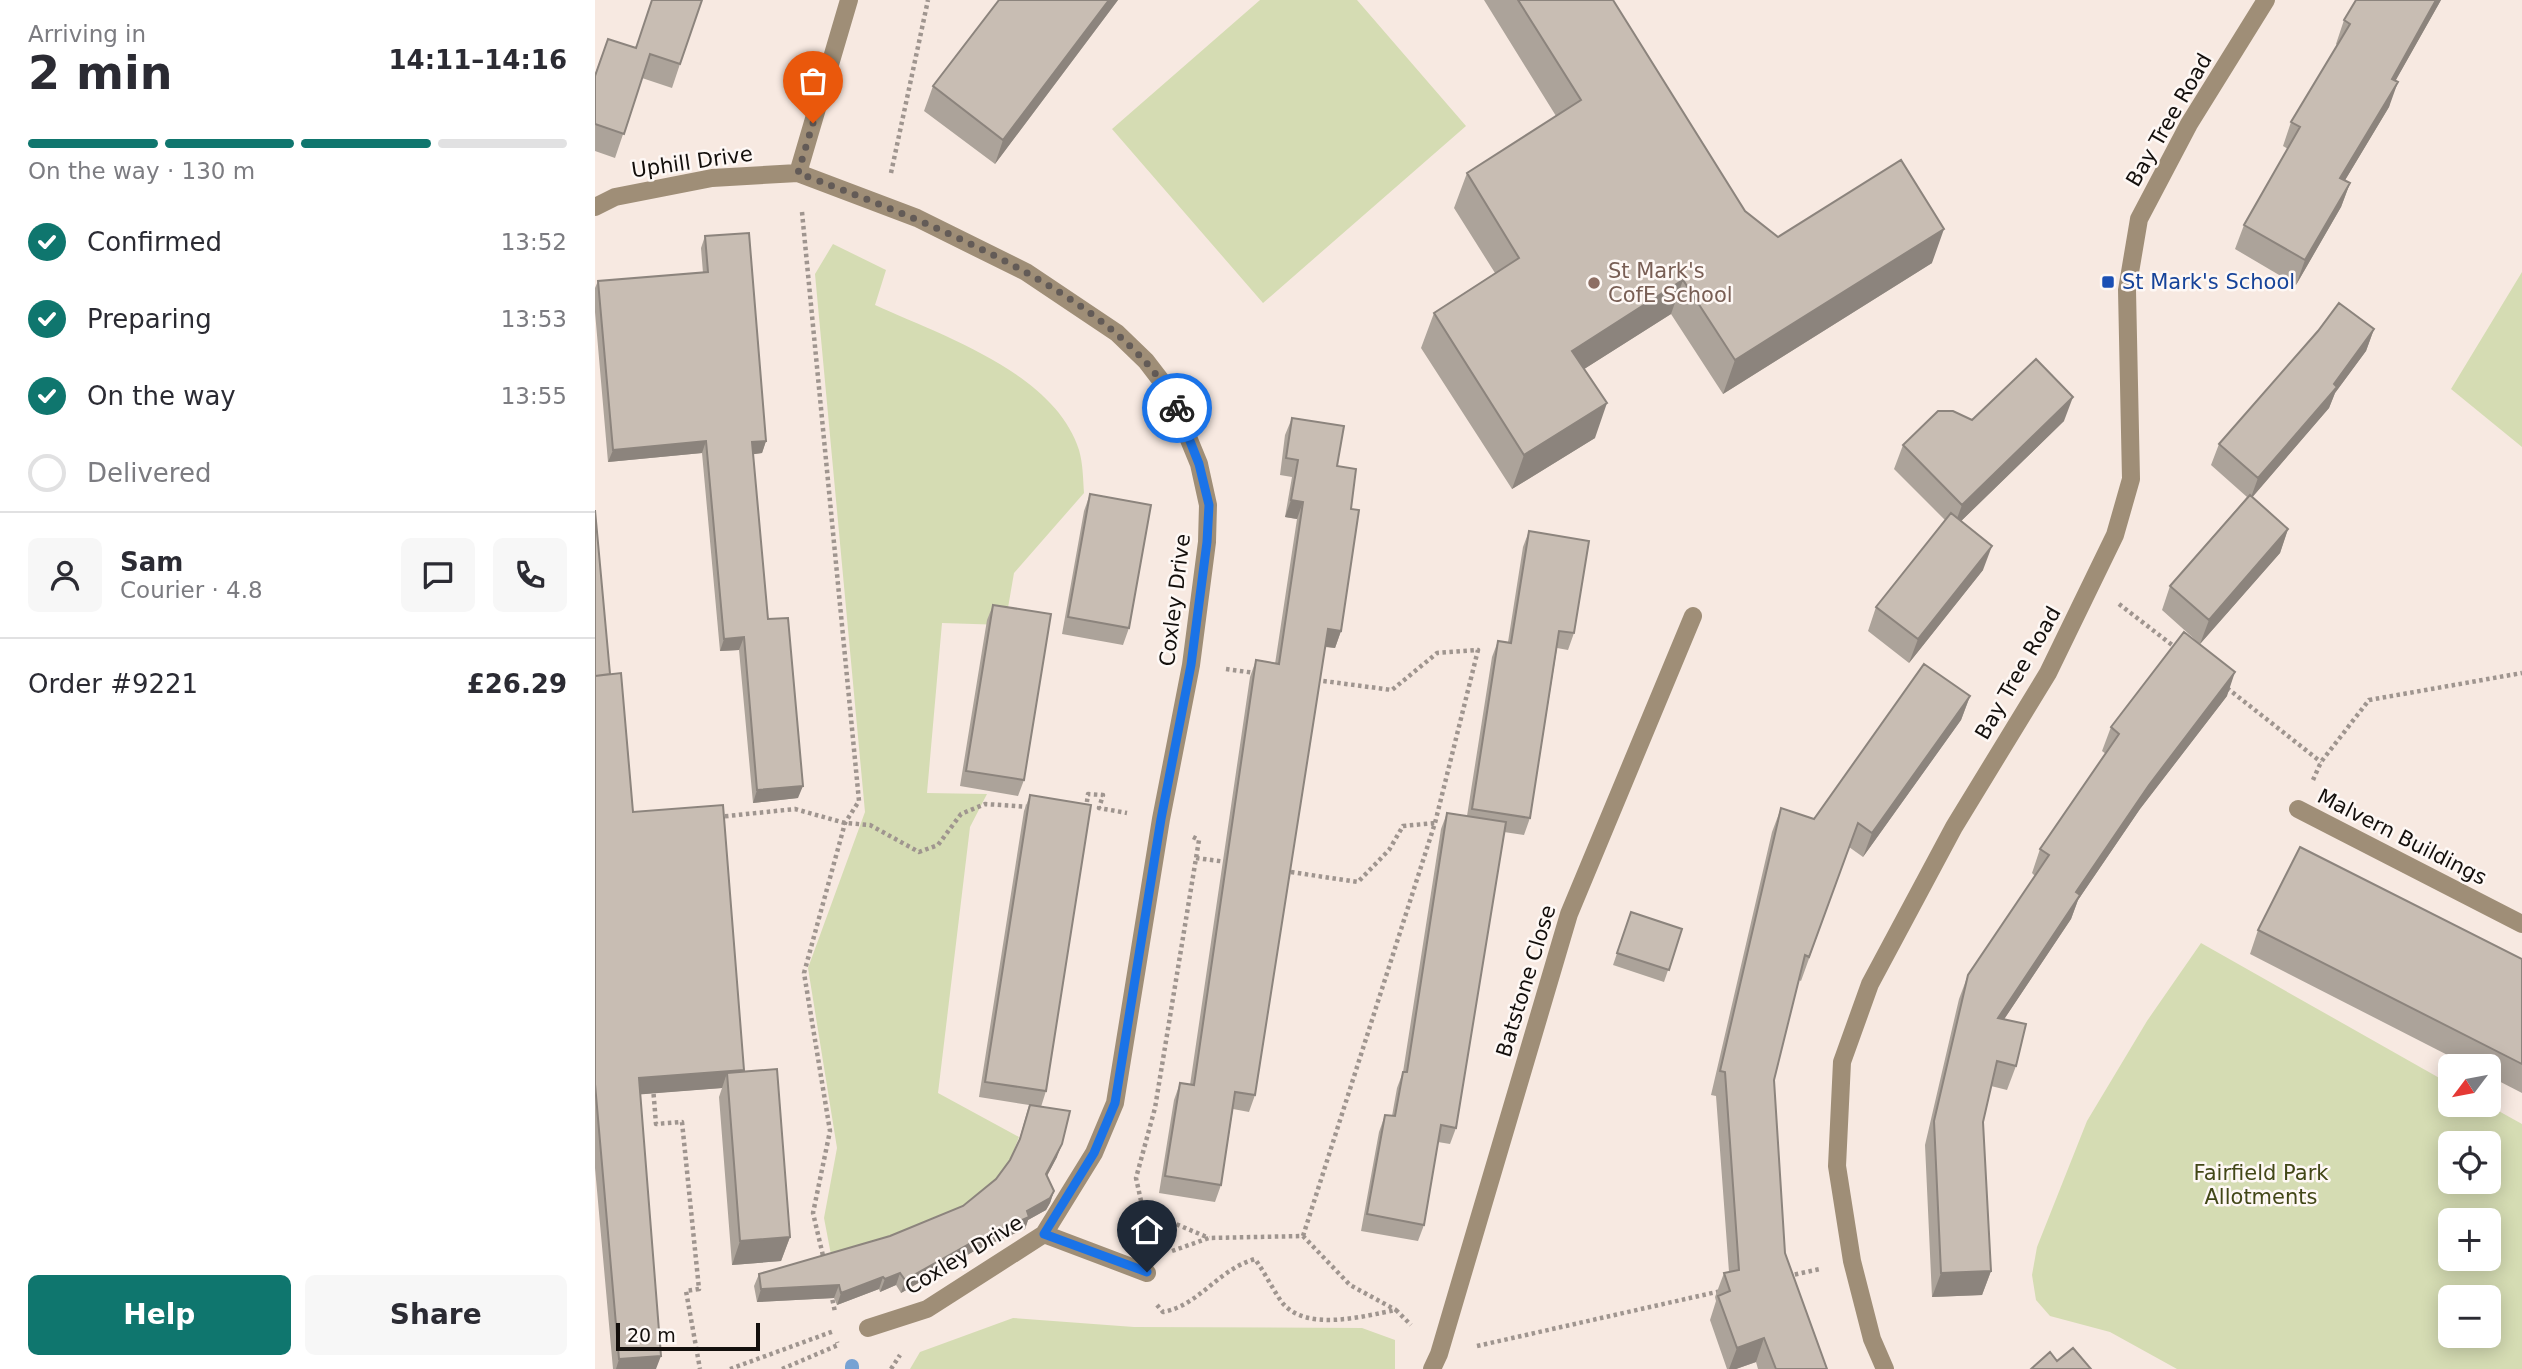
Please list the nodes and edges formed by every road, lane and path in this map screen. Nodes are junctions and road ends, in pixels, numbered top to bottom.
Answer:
1 (849, 0) edge
2 (928, 0) edge
3 (2266, 0) edge
4 (798, 173) junction
5 (884, 205) junction
6 (595, 207) edge
7 (2094, 584) junction
8 (1693, 616) dead end
9 (2183, 653) edge
10 (1191, 665) junction
11 (1258, 673) edge
12 (2522, 673) edge
13 (1312, 680) edge
14 (2226, 687) edge
15 (2321, 762) junction
16 (1035, 807) edge
17 (2298, 809) joint
18 (1073, 810) edge
19 (709, 817) edge
20 (1161, 819) junction
21 (845, 823) junction
22 (1435, 823) junction
23 (1196, 858) junction
24 (1233, 863) edge
25 (1271, 869) edge
26 (2522, 924) edge
27 (653, 1082) edge
28 (1044, 1234) junction
29 (1303, 1236) junction
30 (1209, 1238) junction
31 (1852, 1261) junction
32 (824, 1263) edge
33 (1147, 1272) junction
34 (1786, 1276) edge
35 (830, 1287) edge
36 (1733, 1289) edge
37 (1397, 1310) junction
38 (835, 1312) dead end
39 (868, 1328) dead end
40 (834, 1331) dead end
41 (1494, 1343) dead end
42 (838, 1345) dead end
43 (1435, 1361) edge
44 (700, 1369) edge
45 (730, 1369) edge
46 (782, 1369) edge
47 (1885, 1369) edge

1 - 4 street
2 - 5 path
3 - 7 street, Bay Tree Road
4 - 5 street, Coxley Drive
4 - 6 street, Uphill Drive
4 - 21 path
5 - 10 street, Coxley Drive
7 - 9 path
7 - 31 street, Bay Tree Road
8 - 43 street, Batstone Close
10 - 11 path
10 - 20 street, Coxley Drive
12 - 15 path
13 - 22 path
14 - 15 path
15 - 17 path
16 - 21 path
17 - 26 street, Malvern Buildings
18 - 20 path
19 - 21 path
20 - 23 path
20 - 28 street, Coxley Drive
21 - 32 path
22 - 25 path
22 - 29 path
23 - 24 path
23 - 30 path
27 - 44 path
28 - 33 street, Coxley Drive
28 - 39 street, Coxley Drive
29 - 30 path
29 - 37 path
30 - 33 path
31 - 34 path
31 - 47 street, Bay Tree Road
33 - 37 path
35 - 38 path
36 - 41 path
37 - 43 path
40 - 45 path
42 - 46 path

